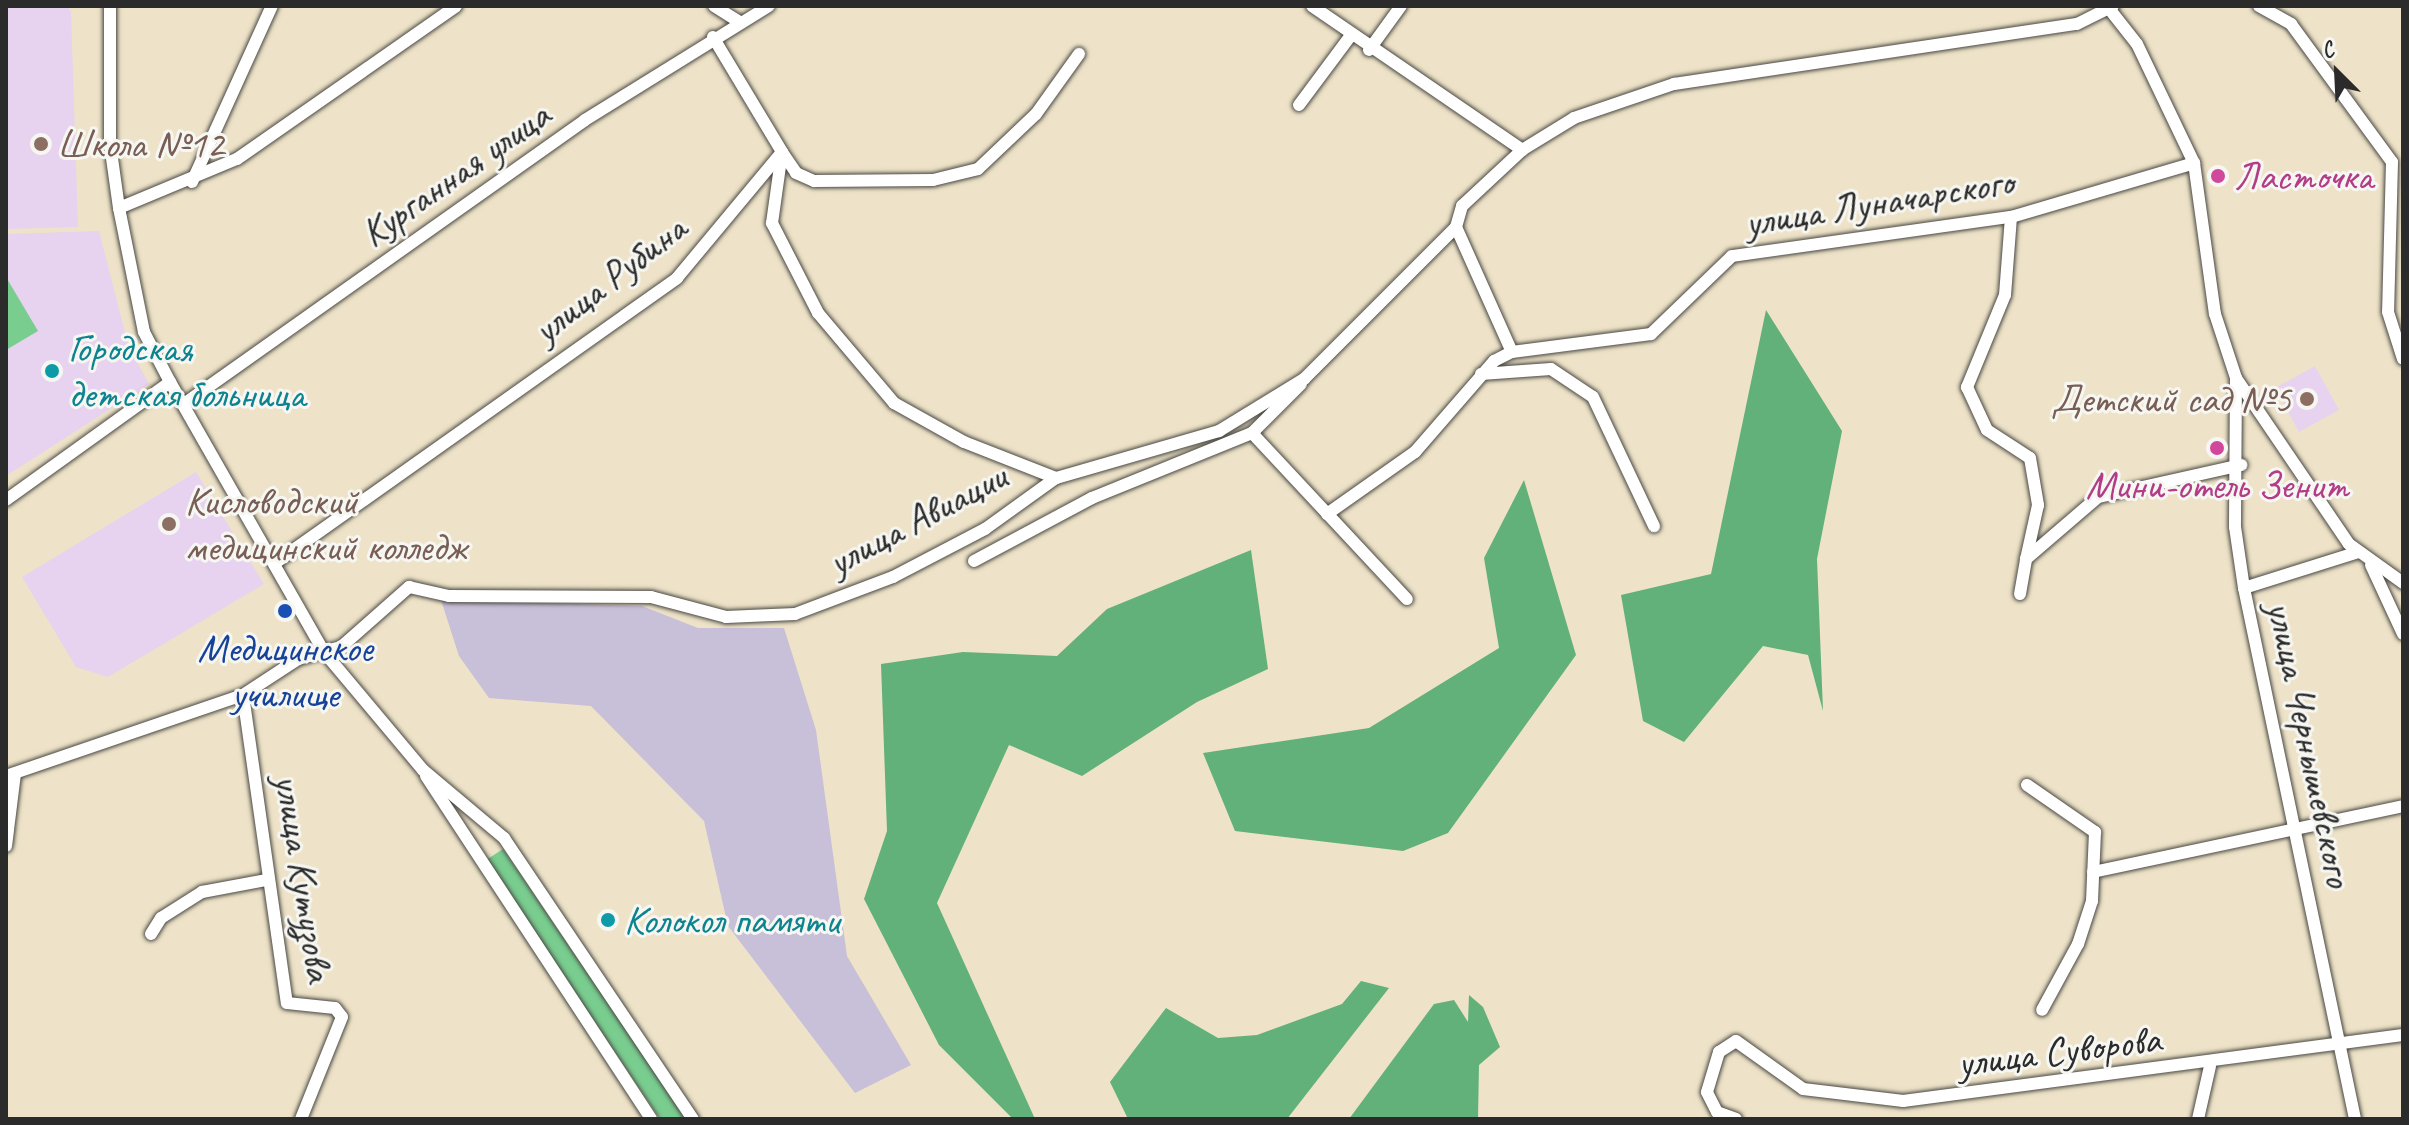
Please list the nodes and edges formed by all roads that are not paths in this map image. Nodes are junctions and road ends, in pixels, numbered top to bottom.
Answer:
1 (110, 6) edge
2 (272, 6) edge
3 (456, 6) edge
4 (714, 6) edge
5 (769, 6) edge
6 (1312, 6) edge
7 (1401, 6) edge
8 (2259, 6) edge
9 (2110, 7) edge
10 (738, 21) junction
11 (713, 37) junction
12 (1349, 38) junction
13 (1369, 50) junction
14 (1079, 54) dead end
15 (1299, 105) dead end
16 (1522, 150) junction
17 (782, 152) junction
18 (2398, 158) edge
19 (2194, 163) junction
20 (192, 182) junction
21 (119, 208) junction
22 (2011, 217) junction
23 (1456, 227) junction
24 (1512, 352) junction
25 (2403, 359) edge
26 (1477, 375) junction
27 (2236, 378) junction
28 (1304, 379) junction
29 (170, 382) junction
30 (184, 404) junction
31 (1252, 433) junction
32 (2241, 465) junction
33 (1056, 478) junction
34 (6, 500) edge
35 (1327, 514) junction
36 (1654, 526) dead end
37 (2363, 556) junction
38 (2026, 559) junction
39 (974, 561) dead end
40 (275, 563) junction
41 (2403, 583) edge
42 (2244, 588) junction
43 (2020, 594) dead end
44 (1407, 599) dead end
45 (2403, 634) edge
46 (324, 652) junction
47 (243, 695) junction
48 (423, 770) junction
49 (10, 775) edge
50 (2027, 785) dead end
51 (2403, 806) edge
52 (2294, 830) junction
53 (6, 846) edge
54 (2093, 872) junction
55 (267, 880) junction
56 (151, 934) dead end
57 (2042, 1010) dead end
58 (2403, 1035) edge
59 (2339, 1046) junction
60 (2210, 1066) junction
61 (301, 1119) edge
62 (651, 1119) edge
63 (693, 1119) edge
64 (1736, 1119) edge
65 (2198, 1119) edge
66 (2355, 1119) edge

1 - 21 street
2 - 20 street
3 - 20 street
4 - 10 street
5 - 10 street, Курганная улица
6 - 12 street
7 - 13 street
8 - 18 street
9 - 16 street, улица Авиации
9 - 19 street
10 - 11 street, Курганная улица
11 - 17 street
11 - 30 street, Курганная улица
12 - 13 street
12 - 15 street
13 - 16 street
14 - 17 street
16 - 23 street, улица Авиации
17 - 33 street
17 - 40 street, улица Рубина
18 - 25 street
19 - 22 street, улица Луначарского
19 - 27 street
20 - 21 street
21 - 29 street
22 - 24 street, улица Луначарского
22 - 38 street
23 - 24 street
23 - 28 street, улица Авиации
24 - 26 street, улица Луначарского
26 - 35 street, улица Луначарского
26 - 36 street
27 - 32 street, улица Чернышевского
27 - 37 street
28 - 31 street, улица Авиации
28 - 33 street, улица Авиации
29 - 30 street
29 - 34 street
30 - 40 street
31 - 35 street
31 - 39 street, улица Авиации
32 - 38 street
32 - 42 street, улица Чернышевского
33 - 46 street, улица Авиации
35 - 44 street
37 - 41 street
37 - 42 street
37 - 45 street
38 - 43 street
40 - 46 street
42 - 52 street, улица Чернышевского
46 - 47 street
46 - 48 street
47 - 49 street
47 - 55 street, улица Кутузова
48 - 62 street
48 - 63 street
49 - 53 street
50 - 54 street
51 - 52 street
52 - 54 street
52 - 59 street, улица Чернышевского
54 - 57 street
55 - 56 street
55 - 61 street, улица Кутузова
58 - 59 street, улица Суворова
59 - 60 street, улица Суворова
59 - 66 street, улица Чернышевского
60 - 64 street, улица Суворова
60 - 65 street

